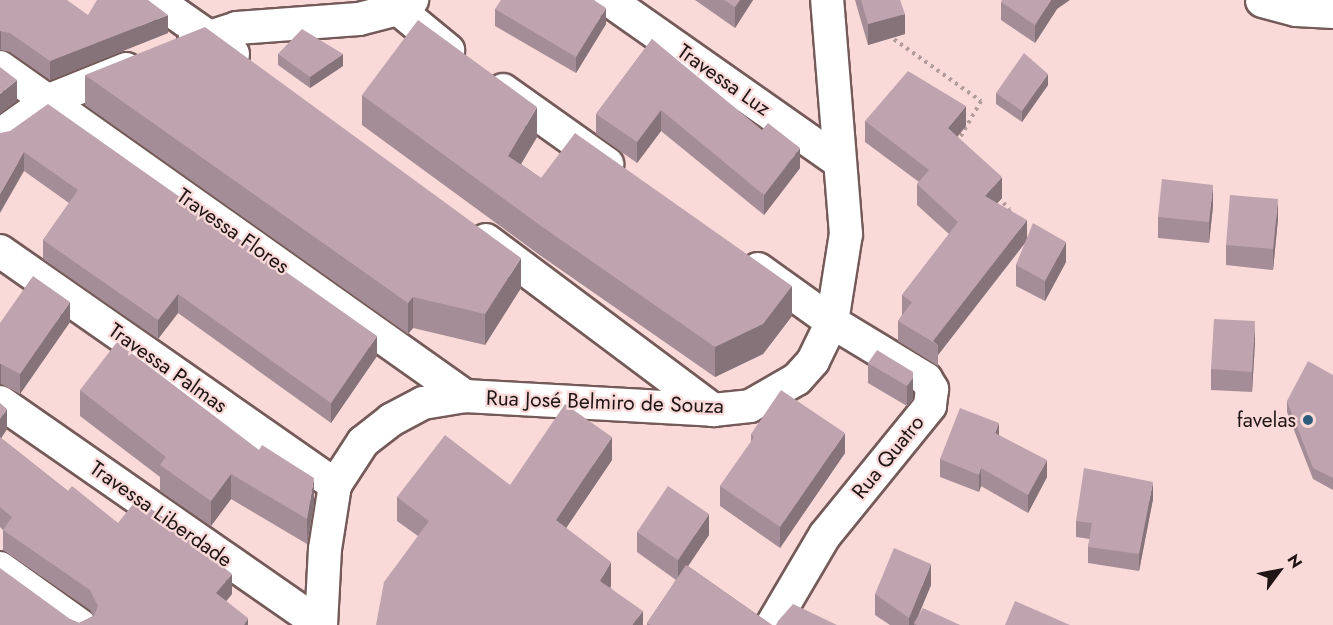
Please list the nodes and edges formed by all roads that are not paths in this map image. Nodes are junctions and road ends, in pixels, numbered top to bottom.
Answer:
1 (156, 0) edge
2 (609, 0) edge
3 (827, 0) edge
4 (1262, 0) edge
5 (405, 4) edge
6 (1333, 11) edge
7 (208, 37) junction
8 (0, 67) edge
9 (254, 70) edge
10 (49, 100) junction
11 (0, 135) edge
12 (838, 161) junction
13 (629, 180) edge
14 (459, 220) edge
15 (731, 250) edge
16 (0, 251) edge
17 (832, 322) junction
18 (465, 396) junction
19 (0, 402) edge
20 (713, 410) junction
21 (335, 485) junction
22 (0, 568) edge
23 (80, 625) edge
24 (321, 625) edge
25 (772, 625) edge

1 - 7 street
2 - 12 street, Travessa Luz
3 - 12 street, Rua José Belmiro de Souza
4 - 6 street
5 - 7 street
5 - 13 street
7 - 9 street
7 - 10 street
8 - 10 street, Travessa Flores
10 - 11 street
10 - 18 street, Travessa Flores
12 - 17 street, Rua José Belmiro de Souza
14 - 20 street
15 - 17 street
16 - 21 street, Travessa Palmas
17 - 20 street, Rua José Belmiro de Souza
17 - 25 street, Rua Quatro
18 - 20 street, Rua José Belmiro de Souza
18 - 21 street, Rua José Belmiro de Souza
19 - 24 street, Travessa Liberdade
21 - 24 street, Rua José Belmiro de Souza
22 - 23 street

